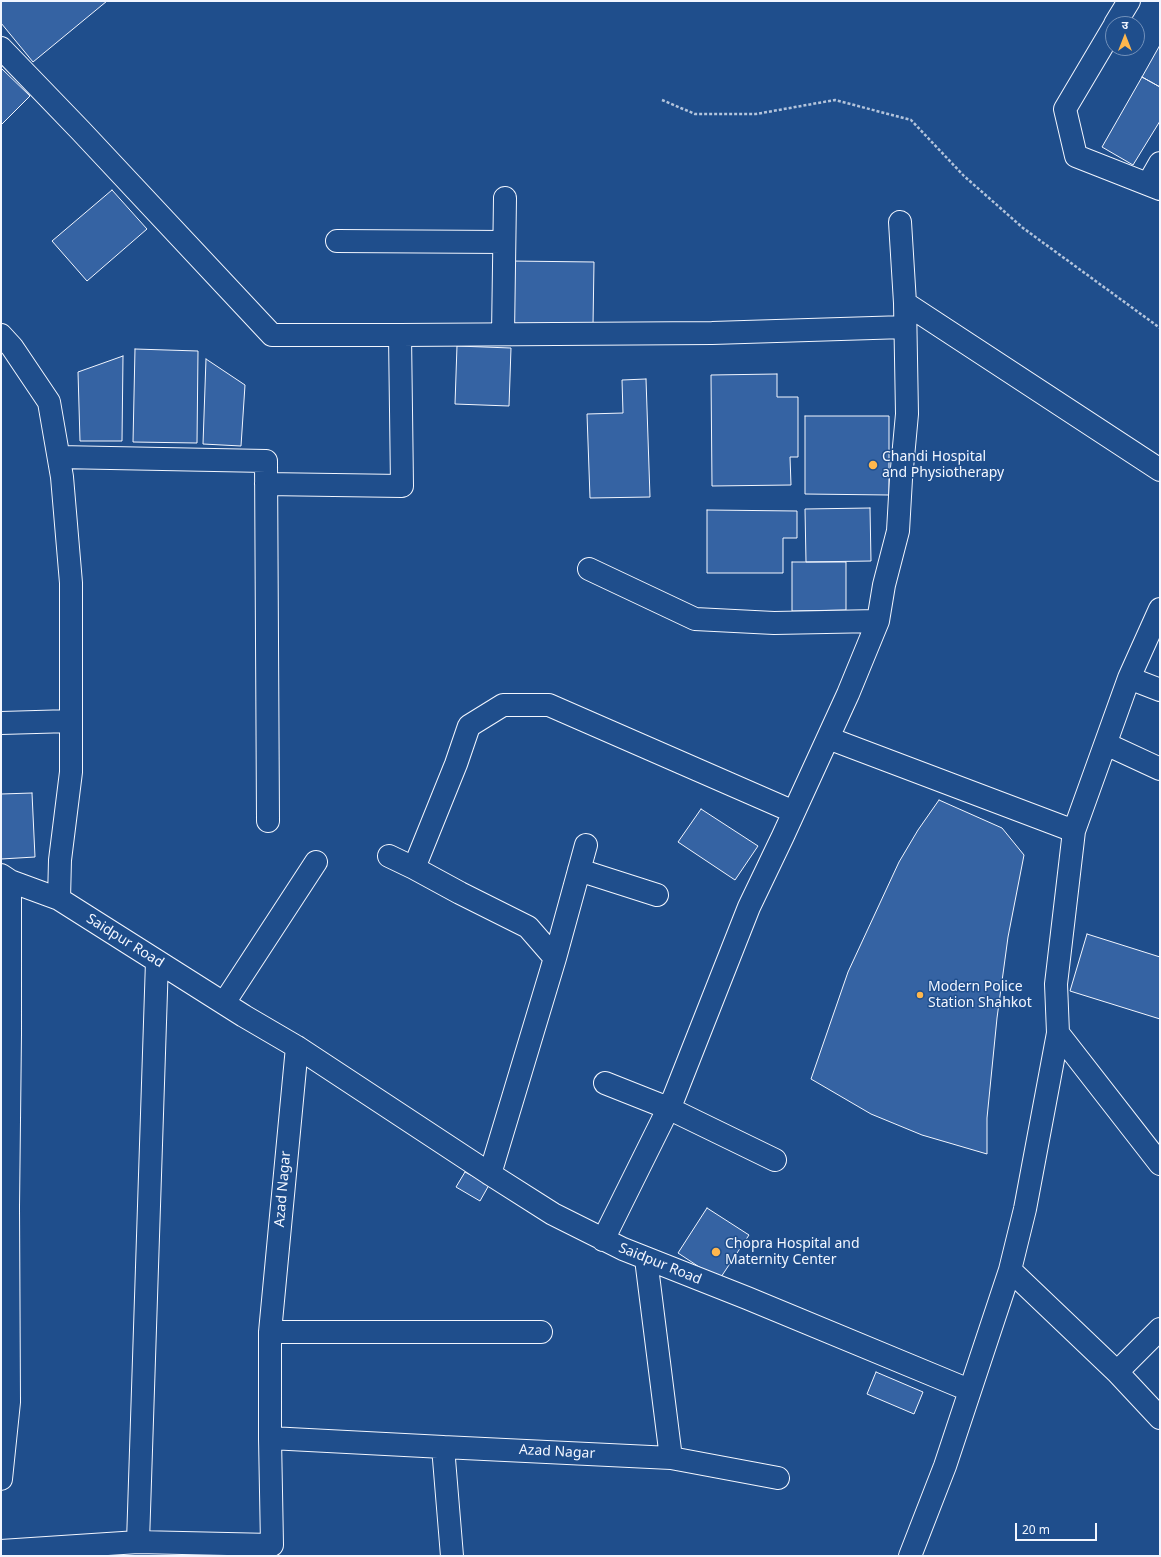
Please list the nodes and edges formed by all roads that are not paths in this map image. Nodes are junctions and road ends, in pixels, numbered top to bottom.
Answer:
1 (1129, 1) edge
2 (1120, 16) edge
3 (1105, 42) edge
4 (1, 48) edge
5 (1160, 163) edge
6 (1154, 187) edge
7 (505, 198) dead end
8 (900, 222) dead end
9 (337, 241) dead end
10 (504, 242) junction
11 (905, 303) junction
12 (905, 327) junction
13 (502, 334) junction
14 (1, 335) edge
15 (400, 335) junction
16 (58, 457) junction
17 (1160, 470) edge
18 (266, 484) junction
19 (589, 569) dead end
20 (1160, 608) edge
21 (878, 621) junction
22 (1129, 678) junction
23 (1160, 690) edge
24 (71, 721) junction
25 (1, 723) edge
26 (828, 738) junction
27 (1106, 744) junction
28 (1160, 769) edge
29 (794, 812) junction
30 (268, 821) dead end
31 (1074, 831) junction
32 (586, 845) dead end
33 (389, 856) dead end
34 (316, 862) dead end
35 (414, 868) junction
36 (579, 870) junction
37 (6, 878) edge
38 (657, 895) dead end
39 (59, 899) junction
40 (555, 958) junction
41 (157, 961) junction
42 (6, 964) edge
43 (224, 1003) junction
44 (1058, 1033) junction
45 (297, 1047) junction
46 (605, 1083) dead end
47 (668, 1108) junction
48 (775, 1160) dead end
49 (1160, 1164) edge
50 (490, 1174) junction
51 (4, 1207) edge
52 (603, 1240) junction
53 (646, 1259) junction
54 (1010, 1270) junction
55 (1160, 1329) edge
56 (270, 1332) junction
57 (541, 1332) dead end
58 (1117, 1372) junction
59 (969, 1390) junction
60 (5, 1402) edge
61 (1160, 1418) edge
62 (270, 1438) junction
63 (443, 1446) junction
64 (671, 1458) junction
65 (778, 1478) dead end
66 (1, 1479) edge
67 (138, 1542) junction
68 (1, 1551) edge
69 (73, 1551) edge
70 (452, 1556) edge
71 (910, 1556) edge

1 - 2 street
3 - 6 street
4 - 15 street
5 - 6 street
7 - 10 street
8 - 11 street
9 - 10 street
10 - 13 street
11 - 12 street
11 - 17 street
12 - 13 street
12 - 21 street
13 - 15 street
14 - 16 street
15 - 18 street
16 - 18 street
16 - 24 street
18 - 30 street
19 - 21 street
20 - 22 street
21 - 26 street
22 - 23 street
22 - 27 street
24 - 25 street
24 - 39 street
26 - 29 street
26 - 31 street
27 - 28 street
27 - 31 street
29 - 35 street
29 - 47 street
31 - 44 street
32 - 36 street
33 - 35 street
34 - 43 street
35 - 40 street
36 - 38 street
36 - 40 street
37 - 39 street, Saidpur Road
37 - 42 street
39 - 41 street, Saidpur Road
40 - 50 street
41 - 43 street, Saidpur Road
41 - 67 street
42 - 51 street
43 - 45 street, Saidpur Road
44 - 49 street
44 - 54 street
45 - 50 street, Saidpur Road
45 - 56 street, Azad Nagar
46 - 47 street
47 - 48 street
47 - 52 street
50 - 52 street, Saidpur Road
51 - 60 street
52 - 53 street, Saidpur Road
53 - 59 street, Saidpur Road
53 - 64 street
54 - 58 street
54 - 59 street
55 - 58 street
56 - 57 street
56 - 62 street, Azad Nagar
58 - 61 street
59 - 71 street
60 - 66 street
62 - 63 street, Azad Nagar
62 - 67 street, Azad Nagar
63 - 64 street, Azad Nagar
63 - 70 street
64 - 65 street, Azad Nagar
67 - 69 street
68 - 69 street

